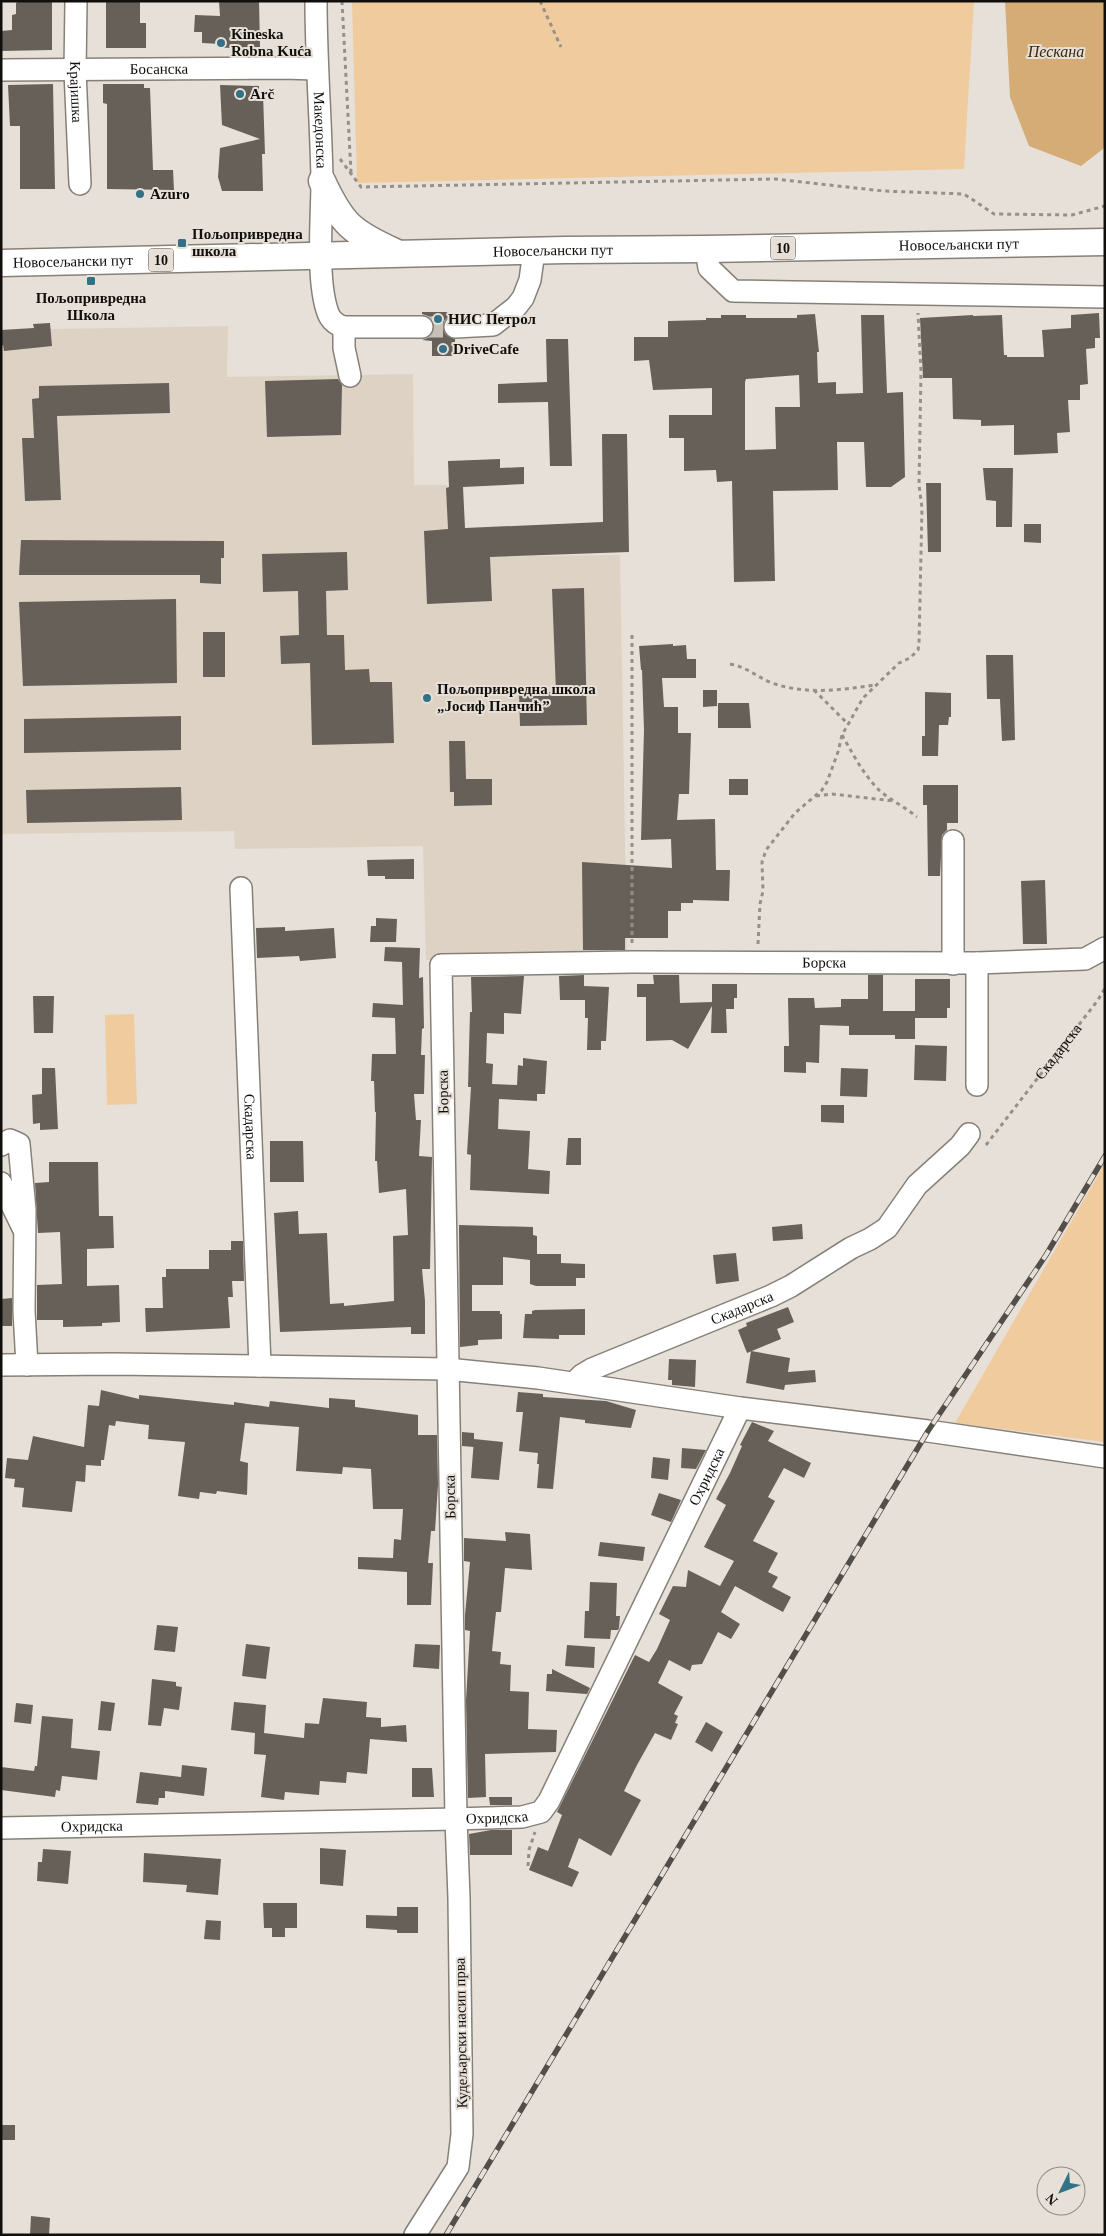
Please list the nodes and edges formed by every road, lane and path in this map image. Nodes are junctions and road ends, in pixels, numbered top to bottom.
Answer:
1 (76, 1) edge
2 (316, 1) edge
3 (342, 1) edge
4 (540, 1) edge
5 (562, 46) dead end
6 (316, 69) junction
7 (1, 70) edge
8 (75, 71) junction
9 (321, 148) junction
10 (351, 173) junction
11 (322, 181) junction
12 (80, 184) dead end
13 (1105, 206) edge
14 (1105, 242) edge
15 (706, 249) junction
16 (534, 251) junction
17 (400, 255) junction
18 (322, 257) junction
19 (1, 263) edge
20 (917, 294) junction
21 (1105, 297) edge
22 (422, 327) tunnel mouth
23 (455, 327) tunnel mouth
24 (344, 328) junction
25 (350, 376) dead end
26 (632, 635) dead end
27 (730, 664) dead end
28 (876, 684) junction
29 (814, 690) junction
30 (847, 723) junction
31 (842, 735) junction
32 (814, 797) junction
33 (897, 802) junction
34 (917, 817) dead end
35 (953, 841) dead end
36 (241, 888) dead end
37 (1105, 948) edge
38 (632, 962) junction
39 (754, 963) junction
40 (977, 963) junction
41 (953, 964) junction
42 (1105, 988) edge
43 (977, 1085) dead end
44 (976, 1141) joint
45 (1, 1145) edge
46 (1, 1182) edge
47 (26, 1235) junction
48 (1, 1365) edge
49 (27, 1365) junction
50 (260, 1366) junction
51 (447, 1369) junction
52 (574, 1383) junction
53 (740, 1408) junction
54 (1105, 1457) edge
55 (541, 1812) junction
56 (456, 1819) junction
57 (1, 1828) edge
58 (528, 1866) dead end
59 (416, 2235) edge

1 - 8 street, Крајишка
2 - 6 street, Македонска
3 - 10 path
4 - 5 path
6 - 8 street, Босанска
6 - 9 street, Македонска
7 - 8 street, Босанска
8 - 12 street, Крајишка
9 - 10 path
9 - 11 street, Македонска
10 - 13 path
11 - 17 main road
11 - 18 street, Македонска
14 - 15 main road, Новосељански пут / 10
15 - 16 main road, Новосељански пут / 10
15 - 20 street
16 - 17 main road, Новосељански пут / 10
16 - 23 street
17 - 18 main road, Новосељански пут / 10
18 - 19 main road, Новосељански пут / 10
18 - 24 street, Македонска
20 - 21 street
20 - 28 path
22 - 24 street
24 - 25 street
26 - 38 path
27 - 29 path
28 - 29 path
28 - 30 path
29 - 30 path
30 - 31 path
31 - 32 path
31 - 33 path
32 - 33 path
32 - 39 path
33 - 34 path
35 - 41 street
36 - 50 street, Скадарска
37 - 40 street, Борска
38 - 39 street, Борска
38 - 51 street, Борска
39 - 41 street, Борска
40 - 41 street, Борска
40 - 43 street
42 - 44 path, Скадарска
44 - 52 street, Скадарска
45 - 47 street
46 - 47 street
47 - 49 street
48 - 49 street
49 - 50 street
50 - 51 street
51 - 52 street
51 - 56 street, Борска
52 - 53 street
53 - 54 street
53 - 55 street, Охридска
55 - 56 street, Охридска
55 - 58 path
56 - 57 street, Охридска
56 - 59 street, Кудељарски насип прва

